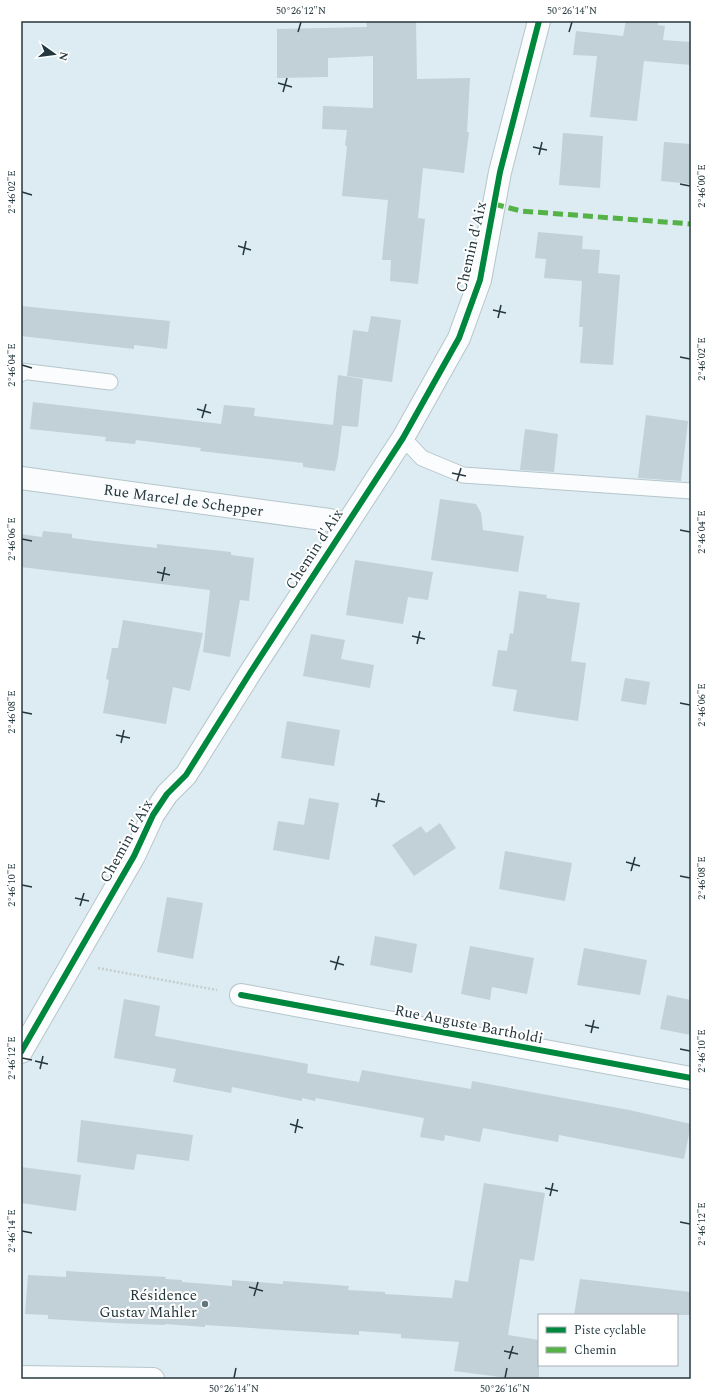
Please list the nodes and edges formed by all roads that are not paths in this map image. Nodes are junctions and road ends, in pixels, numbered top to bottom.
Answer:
1 (538, 21) edge
2 (21, 372) edge
3 (110, 382) dead end
4 (403, 438) junction
5 (21, 478) edge
6 (691, 491) edge
7 (346, 524) junction
8 (242, 995) road end
9 (21, 1052) edge
10 (691, 1078) edge
11 (21, 1377) edge
12 (145, 1379) edge

1 - 4 street, Chemin d'Aix
2 - 3 lane
4 - 6 lane
4 - 7 street, Chemin d'Aix
5 - 7 street, Rue Marcel de Schepper
7 - 9 street, Chemin d'Aix
8 - 10 street, Rue Auguste Bartholdi
11 - 12 street

